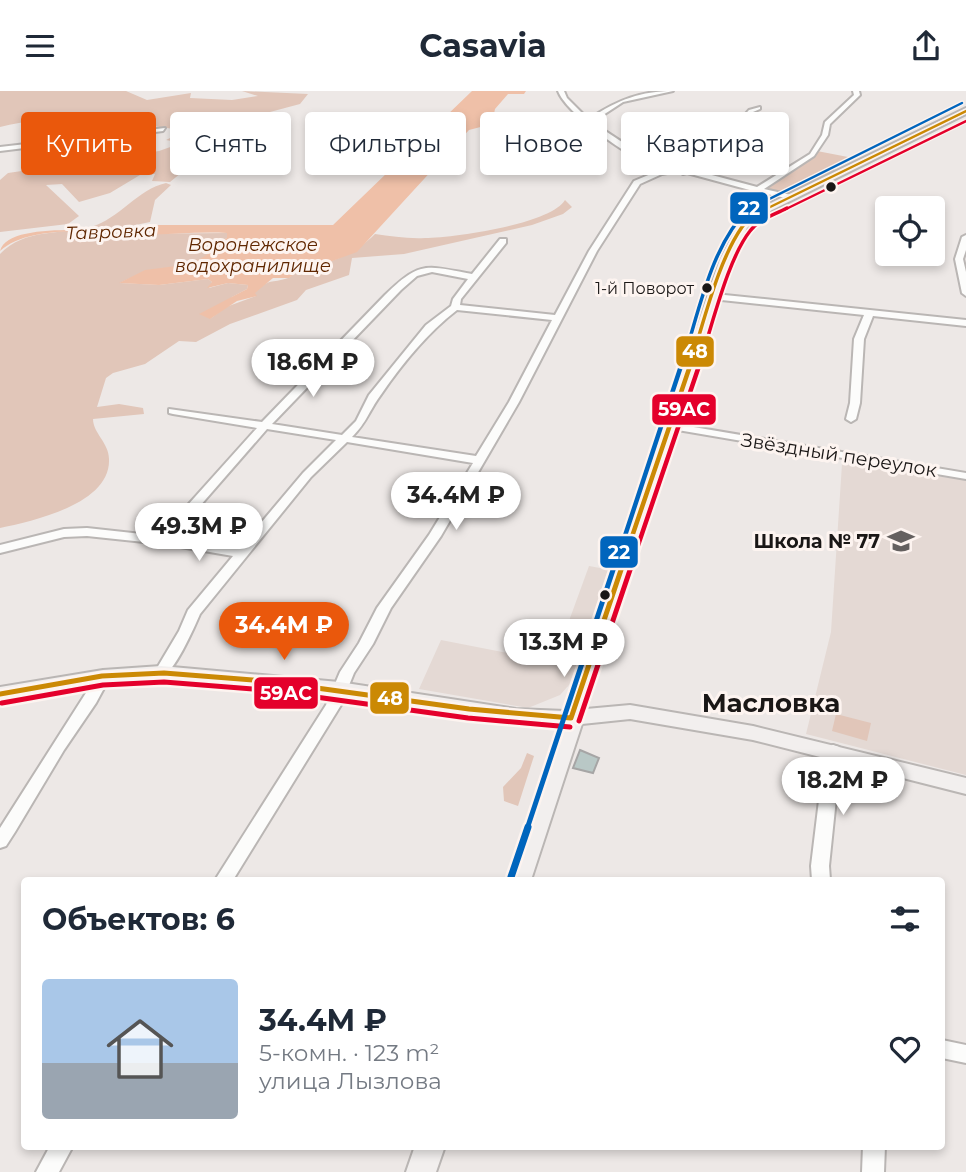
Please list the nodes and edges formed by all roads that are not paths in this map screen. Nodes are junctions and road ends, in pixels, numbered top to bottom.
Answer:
1 (561, 91) edge
2 (670, 91) edge
3 (856, 91) edge
4 (758, 108) dead end
5 (966, 111) edge
6 (576, 112) edge
7 (603, 112) edge
8 (750, 112) edge
9 (163, 129) dead end
10 (0, 149) edge
11 (656, 175) edge
12 (695, 175) edge
13 (757, 190) junction
14 (788, 197) junction
15 (966, 237) edge
16 (503, 241) dead end
17 (472, 277) junction
18 (966, 293) edge
19 (715, 297) junction
20 (455, 307) junction
21 (869, 314) junction
22 (558, 318) junction
23 (966, 323) edge
24 (173, 411) dead end
25 (851, 419) dead end
26 (670, 426) junction
27 (266, 427) junction
28 (347, 438) junction
29 (478, 460) junction
30 (966, 476) edge
31 (163, 540) junction
32 (0, 549) edge
33 (241, 553) junction
34 (161, 673) junction
35 (103, 677) junction
36 (339, 689) junction
37 (0, 694) edge
38 (571, 718) junction
39 (833, 751) junction
40 (966, 786) edge
41 (0, 841) edge
42 (226, 877) edge
43 (520, 877) edge
44 (821, 877) edge
45 (945, 1050) edge
46 (966, 1054) edge
47 (60, 1150) edge
48 (429, 1150) edge
49 (874, 1150) edge
50 (47, 1172) edge
51 (421, 1172) edge
52 (873, 1172) edge

1 - 6 street
2 - 7 street
3 - 13 street
4 - 8 street
5 - 14 main road
9 - 10 street
11 - 22 street
12 - 13 street
13 - 14 street
14 - 19 main road
15 - 18 street
16 - 17 street
17 - 20 street
17 - 27 street
19 - 21 street
19 - 26 main road
20 - 22 street
20 - 28 street
21 - 23 street
21 - 25 street
22 - 29 street
24 - 27 street
26 - 30 street, Звёздный переулок
26 - 38 main road
27 - 28 street
27 - 31 street
28 - 29 street
28 - 33 street
29 - 36 street
31 - 32 street
31 - 33 street
33 - 34 street
34 - 35 main road
34 - 36 main road
35 - 37 main road
35 - 41 street
36 - 38 main road
36 - 42 street
38 - 39 main road
38 - 43 main road
39 - 40 main road
39 - 44 street
45 - 46 street
47 - 50 street
48 - 51 main road
49 - 52 street

